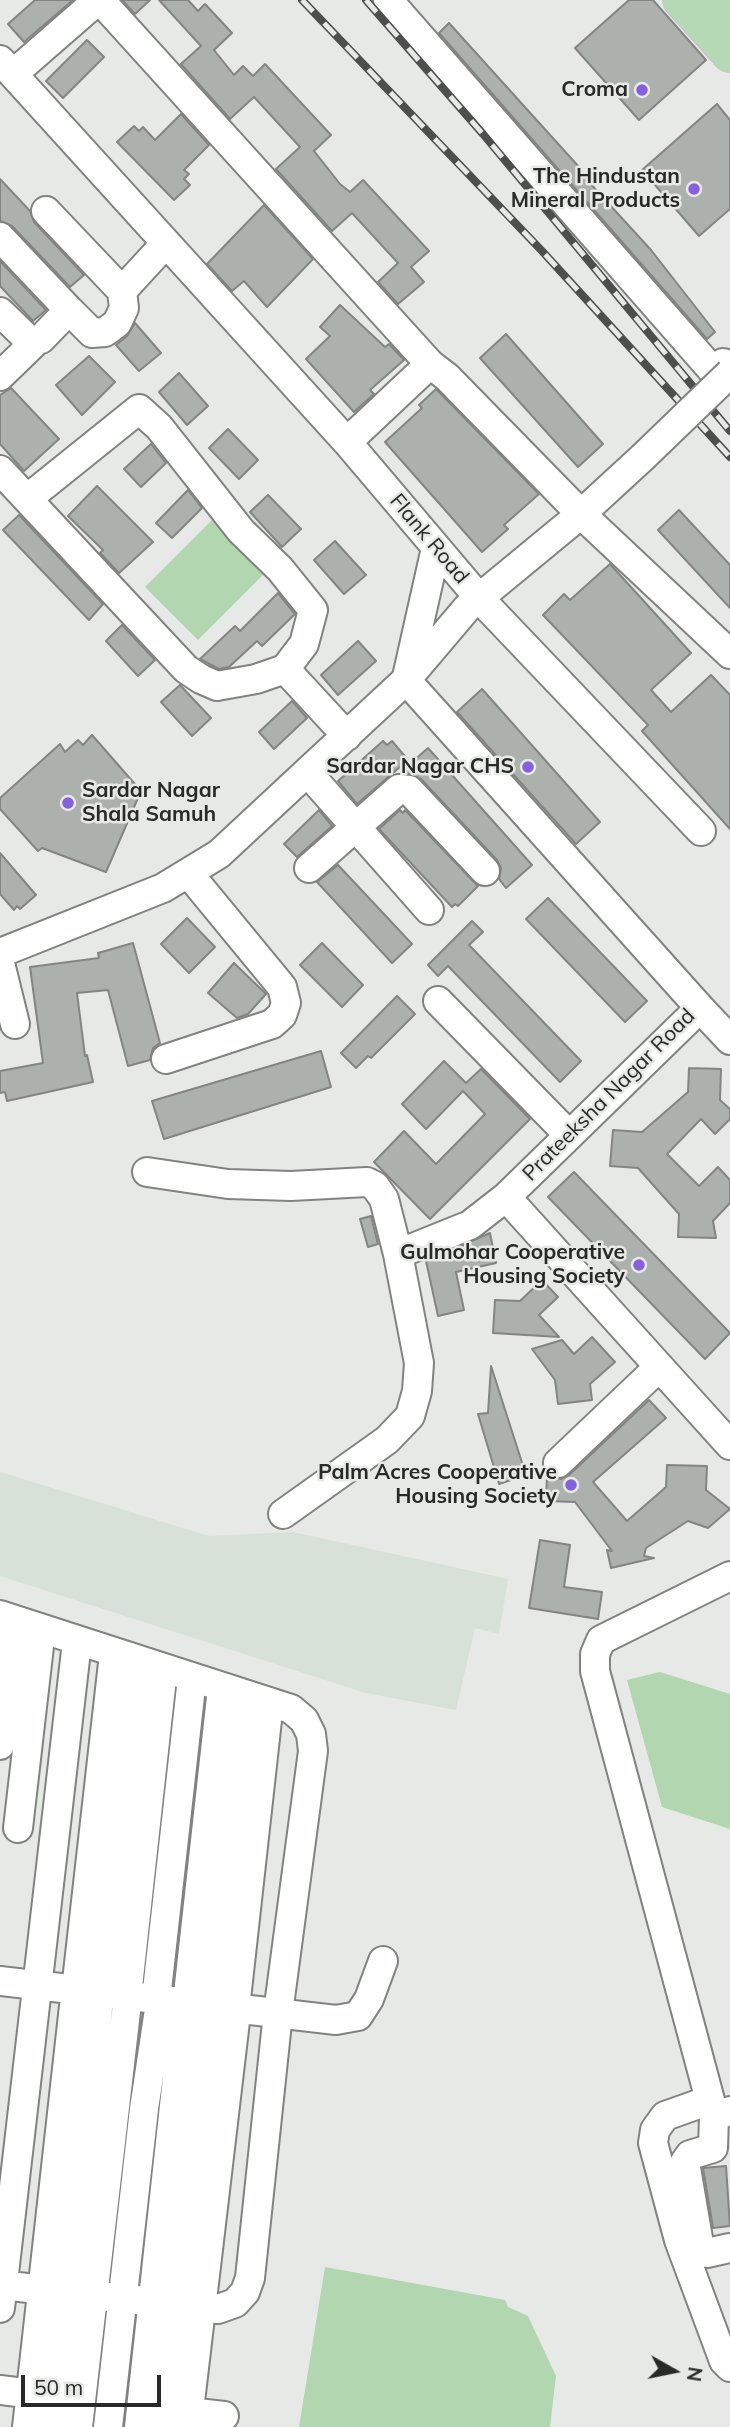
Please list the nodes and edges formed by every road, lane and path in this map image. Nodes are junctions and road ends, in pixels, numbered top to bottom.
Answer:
1 (99, 0) edge
2 (388, 0) edge
3 (681, 0) edge
4 (715, 0) edge
5 (730, 17) edge
6 (426, 36) dead end
7 (730, 54) edge
8 (7, 67) edge
9 (46, 211) dead end
10 (0, 237) edge
11 (166, 243) junction
12 (122, 290) junction
13 (69, 310) junction
14 (0, 312) edge
15 (40, 339) dead end
16 (730, 356) edge
17 (430, 364) junction
18 (730, 365) edge
19 (730, 373) edge
20 (0, 376) edge
21 (347, 442) junction
22 (0, 470) edge
23 (27, 499) junction
24 (581, 514) junction
25 (436, 548) junction
26 (424, 602) junction
27 (473, 603) junction
28 (730, 654) edge
29 (285, 668) junction
30 (406, 680) junction
31 (347, 736) junction
32 (307, 773) junction
33 (353, 826) junction
34 (701, 831) dead end
35 (309, 868) dead end
36 (485, 872) dead end
37 (189, 874) junction
38 (429, 910) dead end
39 (0, 953) edge
40 (0, 963) edge
41 (438, 1001) dead end
42 (700, 1008) junction
43 (15, 1024) dead end
44 (730, 1040) edge
45 (166, 1059) dead end
46 (569, 1135) junction
47 (148, 1172) dead end
48 (506, 1197) junction
49 (398, 1254) junction
50 (659, 1367) junction
51 (730, 1446) edge
52 (558, 1463) dead end
53 (283, 1514) dead end
54 (730, 1576) edge
55 (7, 1617) edge
56 (41, 1629) junction
57 (77, 1642) junction
58 (139, 1661) junction
59 (192, 1678) junction
60 (246, 1695) junction
61 (29, 1736) junction
62 (0, 1737) edge
63 (66, 1740) junction
64 (59, 1799) junction
65 (123, 1806) junction
66 (177, 1812) junction
67 (232, 1819) junction
68 (9, 1827) edge
69 (303, 1827) junction
70 (55, 1833) junction
71 (49, 1886) junction
72 (113, 1893) junction
73 (167, 1898) junction
74 (222, 1904) junction
75 (291, 1912) junction
76 (383, 1961) dead end
77 (0, 1981) edge
78 (38, 1986) junction
79 (101, 2001) junction
80 (197, 2010) junction
81 (278, 2013) junction
82 (12, 2094) edge
83 (89, 2102) junction
84 (144, 2109) junction
85 (730, 2111) edge
86 (199, 2115) junction
87 (266, 2122) junction
88 (7, 2185) edge
89 (79, 2193) junction
90 (134, 2199) junction
91 (188, 2206) junction
92 (256, 2214) junction
93 (730, 2248) edge
94 (1, 2293) edge
95 (68, 2293) junction
96 (122, 2299) junction
97 (177, 2305) junction
98 (730, 2367) edge
99 (0, 2390) edge
100 (62, 2404) edge
101 (109, 2415) edge
102 (224, 2416) dead end
103 (164, 2418) edge
104 (27, 2427) edge
105 (53, 2427) edge

1 - 8 street
1 - 17 street
2 - 18 street
3 - 7 main road
4 - 5 main road
6 - 16 street
8 - 11 street, Flank Road
9 - 12 street
10 - 13 street
11 - 12 street
11 - 21 street, Flank Road
12 - 13 street
13 - 15 street
14 - 20 street
17 - 21 street
17 - 24 street
19 - 24 street, bridge
21 - 25 street, Flank Road
22 - 23 street
23 - 29 street
23 - 29 street
24 - 27 street
24 - 28 street
25 - 26 street
25 - 27 street, Flank Road
26 - 27 street
26 - 30 street
27 - 30 street, Flank Road
27 - 34 street
29 - 31 street
30 - 31 street, Flank Road
30 - 42 street, Prateeksha Nagar Road
31 - 32 street, Flank Road
32 - 33 street
32 - 37 street, Flank Road
33 - 35 street
33 - 36 street
33 - 38 street
37 - 39 street, Flank Road
37 - 45 street
40 - 43 street
41 - 46 street
42 - 44 street
42 - 46 street, Prateeksha Nagar Road
46 - 48 street, Prateeksha Nagar Road
47 - 49 street
48 - 49 street
48 - 50 street, Prateeksha Nagar Road
49 - 53 street
50 - 51 street, Prateeksha Nagar Road
50 - 52 street
54 - 98 street
55 - 56 street
55 - 62 street
56 - 57 street
56 - 61 street
57 - 58 street
57 - 63 street
58 - 59 street
58 - 65 street
58 - 65 street
59 - 60 street
59 - 66 street
60 - 67 street
60 - 67 street
60 - 69 street
61 - 62 street
61 - 63 street
61 - 68 street
63 - 64 street
64 - 65 street
64 - 70 street
65 - 66 street
65 - 72 street
65 - 72 street
66 - 67 street
66 - 73 street
67 - 69 street
67 - 74 street
67 - 74 street
68 - 70 street
69 - 75 street
70 - 71 street
71 - 72 street
71 - 78 street
72 - 73 street
72 - 79 street
72 - 79 street
73 - 74 street
73 - 80 street
74 - 75 street
74 - 80 street
74 - 80 street
75 - 81 street
76 - 81 street
77 - 78 street
78 - 79 street
78 - 82 street
79 - 80 street
79 - 83 street
79 - 83 street
80 - 81 street
80 - 84 street
80 - 86 street
80 - 86 street
81 - 87 street
82 - 83 street
82 - 88 street
83 - 89 street
83 - 89 street
84 - 86 street
84 - 90 street
85 - 93 street
86 - 87 street
86 - 91 street
86 - 91 street
87 - 92 street
88 - 89 street
88 - 94 street
89 - 95 street
89 - 95 street
90 - 91 street
90 - 96 street
91 - 92 street
91 - 97 street
91 - 97 street
92 - 97 street
94 - 95 street
95 - 96 street
95 - 100 street
95 - 100 street
96 - 97 street
96 - 101 street
97 - 103 street
97 - 103 street
99 - 100 street
100 - 101 street
100 - 104 street
100 - 105 street
101 - 103 street
102 - 103 street

